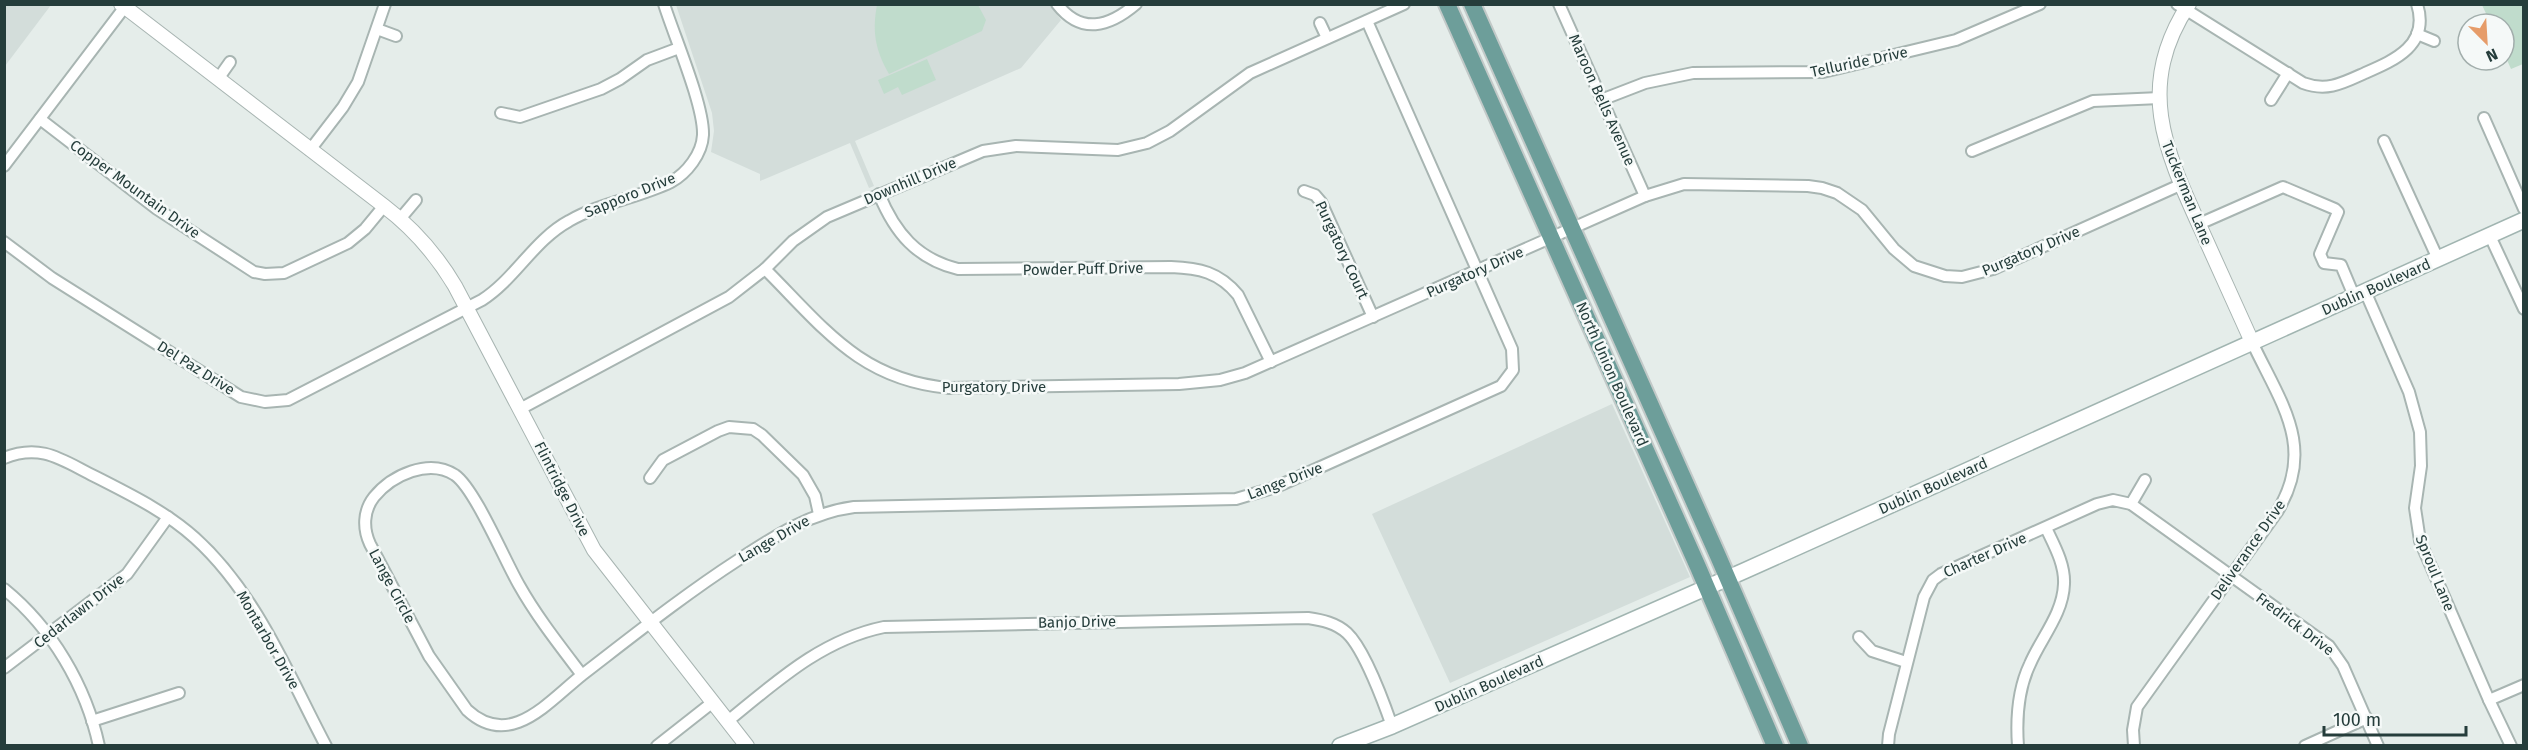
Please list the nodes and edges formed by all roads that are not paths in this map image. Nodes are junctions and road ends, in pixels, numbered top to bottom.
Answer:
1 (385, 4) edge
2 (664, 4) edge
3 (1057, 4) edge
4 (1136, 4) edge
5 (1404, 4) edge
6 (1447, 4) edge
7 (1472, 4) edge
8 (1559, 4) edge
9 (2040, 4) edge
10 (2417, 4) edge
11 (124, 6) edge
12 (2184, 6) edge
13 (1367, 21) junction
14 (1320, 22) dead end
15 (377, 29) junction
16 (2417, 34) junction
17 (396, 36) dead end
18 (1327, 38) junction
19 (2434, 41) dead end
20 (679, 48) junction
21 (230, 62) dead end
22 (2288, 73) junction
23 (218, 79) junction
24 (2160, 98) junction
25 (1601, 100) junction
26 (2271, 100) dead end
27 (501, 113) dead end
28 (2484, 118) dead end
29 (40, 119) junction
30 (2384, 141) dead end
31 (310, 150) junction
32 (1972, 151) dead end
33 (4, 166) edge
34 (2180, 185) junction
35 (1304, 190) dead end
36 (879, 194) junction
37 (1645, 196) junction
38 (416, 200) dead end
39 (384, 206) junction
40 (2523, 209) edge
41 (400, 219) junction
42 (2523, 220) edge
43 (2199, 224) junction
44 (1573, 229) junction
45 (2490, 236) junction
46 (1551, 238) junction
47 (4, 242) edge
48 (2438, 259) junction
49 (765, 269) junction
50 (1478, 271) junction
51 (2360, 294) junction
52 (467, 307) junction
53 (2523, 309) edge
54 (1374, 317) junction
55 (2252, 342) junction
56 (1271, 362) junction
57 (520, 409) junction
58 (6, 454) edge
59 (650, 478) dead end
60 (2145, 480) dead end
61 (2131, 504) junction
62 (819, 514) junction
63 (168, 517) junction
64 (2046, 528) junction
65 (2231, 576) junction
66 (1728, 578) junction
67 (1707, 587) junction
68 (4, 589) edge
69 (650, 623) junction
70 (48, 636) junction
71 (1859, 637) dead end
72 (1906, 662) junction
73 (4, 668) edge
74 (582, 675) junction
75 (2523, 685) edge
76 (179, 693) dead end
77 (2489, 700) junction
78 (712, 702) junction
79 (2367, 718) junction
80 (92, 721) junction
81 (728, 721) junction
82 (1392, 726) junction
83 (662, 744) edge
84 (99, 746) edge
85 (326, 746) edge
86 (747, 746) edge
87 (1340, 746) edge
88 (1775, 746) edge
89 (1800, 746) edge
90 (1888, 746) edge
91 (2018, 746) edge
92 (2134, 746) edge
93 (2305, 746) edge
94 (2379, 746) edge
95 (2511, 746) edge

1 - 15 street
2 - 20 street, Sapporo Drive
3 - 4 street
5 - 13 street, Downhill Drive
6 - 46 main road, North Union Boulevard
7 - 44 main road, North Union Boulevard
8 - 25 street, Maroon Bells Avenue
9 - 25 street, Telluride Drive
10 - 16 street
11 - 23 street, Flintridge Drive
11 - 29 street
12 - 22 street
12 - 24 street, Tuckerman Lane
13 - 18 street, Downhill Drive
13 - 50 street, Lange Drive
14 - 18 street
15 - 17 street
15 - 31 street
16 - 19 street
16 - 22 street
18 - 36 street, Downhill Drive
20 - 27 street
20 - 52 street, Sapporo Drive
21 - 23 street
22 - 26 street
23 - 31 street, Flintridge Drive
24 - 32 street
24 - 34 street, Tuckerman Lane
25 - 37 street, Maroon Bells Avenue
28 - 40 street
29 - 33 street
29 - 39 street, Copper Mountain Drive
30 - 48 street
31 - 39 street, Flintridge Drive
34 - 37 street, Purgatory Drive
34 - 43 street, Tuckerman Lane
35 - 54 street, Purgatory Court
36 - 49 street, Downhill Drive
36 - 56 street, Powder Puff Drive
37 - 44 street, Purgatory Drive
38 - 41 street
39 - 41 street, Flintridge Drive
41 - 52 street, Flintridge Drive
42 - 45 main road, Dublin Boulevard
43 - 51 street, Sproul Lane
43 - 55 street, Tuckerman Lane
44 - 46 street, Purgatory Drive
44 - 66 main road, North Union Boulevard
45 - 48 main road, Dublin Boulevard
45 - 53 street
46 - 50 street, Purgatory Drive
46 - 67 main road, North Union Boulevard
47 - 52 street, Del Paz Drive
48 - 51 main road, Dublin Boulevard
49 - 56 street, Purgatory Drive
49 - 57 street, Downhill Drive
50 - 54 street, Purgatory Drive
50 - 62 street, Lange Drive
51 - 55 main road, Dublin Boulevard
51 - 77 street, Sproul Lane
52 - 57 street, Flintridge Drive
54 - 56 street, Purgatory Drive
55 - 65 street, Deliverance Drive
55 - 66 main road, Dublin Boulevard
57 - 69 street, Flintridge Drive
58 - 63 street, Montarbor Drive
59 - 62 street
60 - 61 street
61 - 64 street, Charter Drive
61 - 65 street
62 - 69 street, Lange Drive
63 - 70 street, Cedarlawn Drive
63 - 85 street, Montarbor Drive
64 - 72 street, Charter Drive
64 - 91 street
65 - 79 street, Fredrick Drive
65 - 92 street, Deliverance Drive
66 - 67 main road, Dublin Boulevard
66 - 89 main road, North Union Boulevard
67 - 82 main road, Dublin Boulevard
67 - 88 main road, North Union Boulevard
68 - 70 street
69 - 74 street, Lange Circle
69 - 78 street, Flintridge Drive
70 - 73 street, Cedarlawn Drive
70 - 80 street
71 - 72 street
72 - 90 street, Charter Drive
74 - 74 street, Lange Circle
75 - 77 street
76 - 80 street
77 - 95 street, Sproul Lane
78 - 81 street, Flintridge Drive
78 - 83 street
79 - 93 street
79 - 94 street, Fredrick Drive
80 - 84 street
81 - 82 street, Banjo Drive
81 - 86 street, Flintridge Drive
82 - 87 main road, Dublin Boulevard

